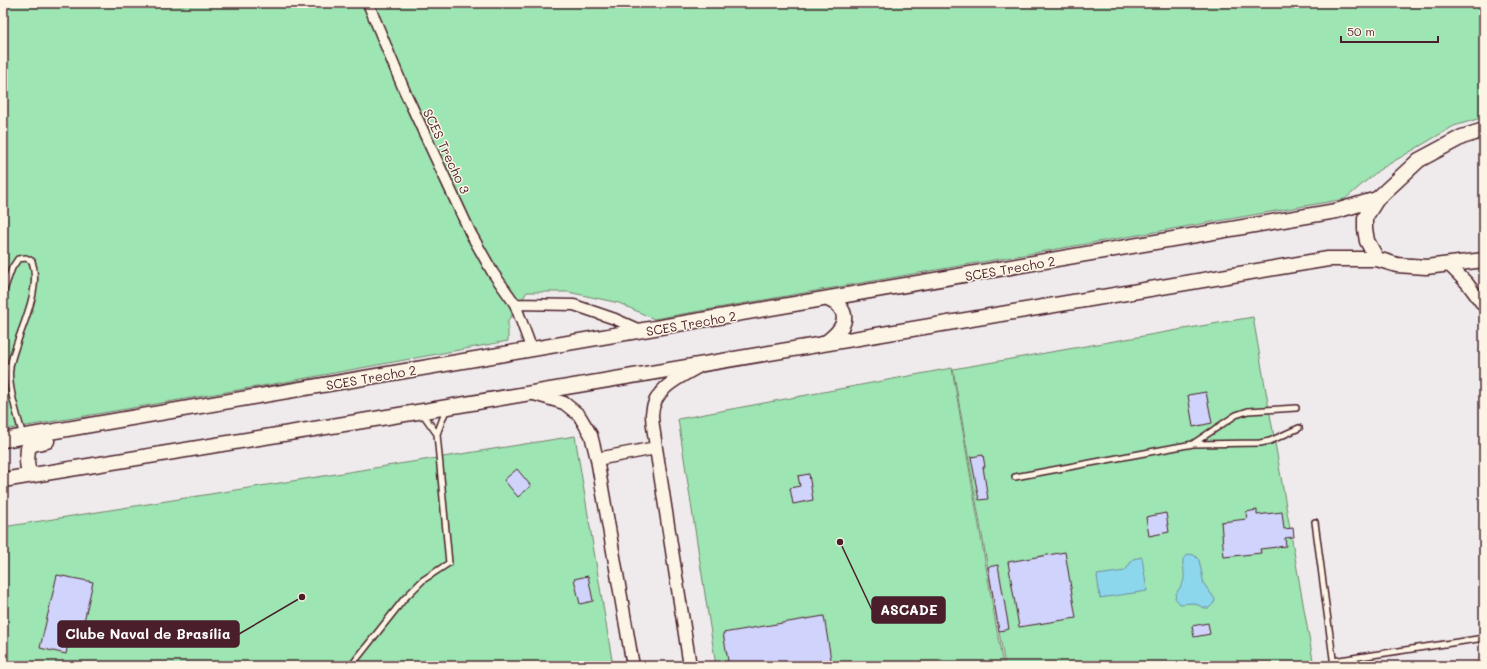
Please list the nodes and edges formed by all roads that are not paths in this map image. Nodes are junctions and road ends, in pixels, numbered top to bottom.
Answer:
1 (368, 3) edge
2 (1484, 130) edge
3 (1377, 199) junction
4 (1377, 259) junction
5 (1484, 260) edge
6 (1449, 265) junction
7 (3, 293) edge
8 (828, 299) junction
9 (515, 304) junction
10 (1484, 306) edge
11 (642, 331) junction
12 (825, 343) junction
13 (532, 350) junction
14 (3, 364) edge
15 (703, 364) junction
16 (10, 369) junction
17 (531, 393) junction
18 (448, 407) junction
19 (1296, 408) dead end
20 (420, 412) junction
21 (116, 421) junction
22 (1299, 428) dead end
23 (437, 434) junction
24 (23, 437) junction
25 (3, 440) edge
26 (1193, 444) junction
27 (656, 448) junction
28 (597, 459) junction
29 (29, 475) junction
30 (1016, 477) dead end
31 (3, 480) edge
32 (1314, 522) dead end
33 (1484, 638) edge
34 (1351, 658) junction
35 (1334, 664) edge
36 (1484, 665) edge
37 (351, 666) edge
38 (634, 666) edge
39 (690, 666) edge
40 (1352, 666) edge
41 (1477, 666) edge

1 - 9 street, SCES Trecho 3
2 - 3 main road
3 - 4 main road
3 - 8 main road, SCES Trecho 2
4 - 6 main road
4 - 12 main road
5 - 6 main road
6 - 10 street
7 - 16 lane
8 - 11 main road, SCES Trecho 2
8 - 12 main road
9 - 11 street
9 - 13 street, SCES Trecho 3
11 - 13 main road, SCES Trecho 2
12 - 15 main road
13 - 21 main road, SCES Trecho 2
14 - 16 lane
15 - 17 main road
15 - 27 street
16 - 24 lane
17 - 18 main road
17 - 28 street
18 - 20 main road
18 - 23 lane
19 - 26 lane
20 - 23 lane
20 - 29 main road
21 - 24 main road, SCES Trecho 2
21 - 29 main road
22 - 26 lane
23 - 37 lane
24 - 25 main road, SCES Trecho 2
26 - 30 lane
27 - 28 street
27 - 39 street
28 - 38 street
29 - 31 main road
32 - 35 lane
33 - 34 lane
34 - 35 lane
34 - 40 lane
36 - 41 lane

